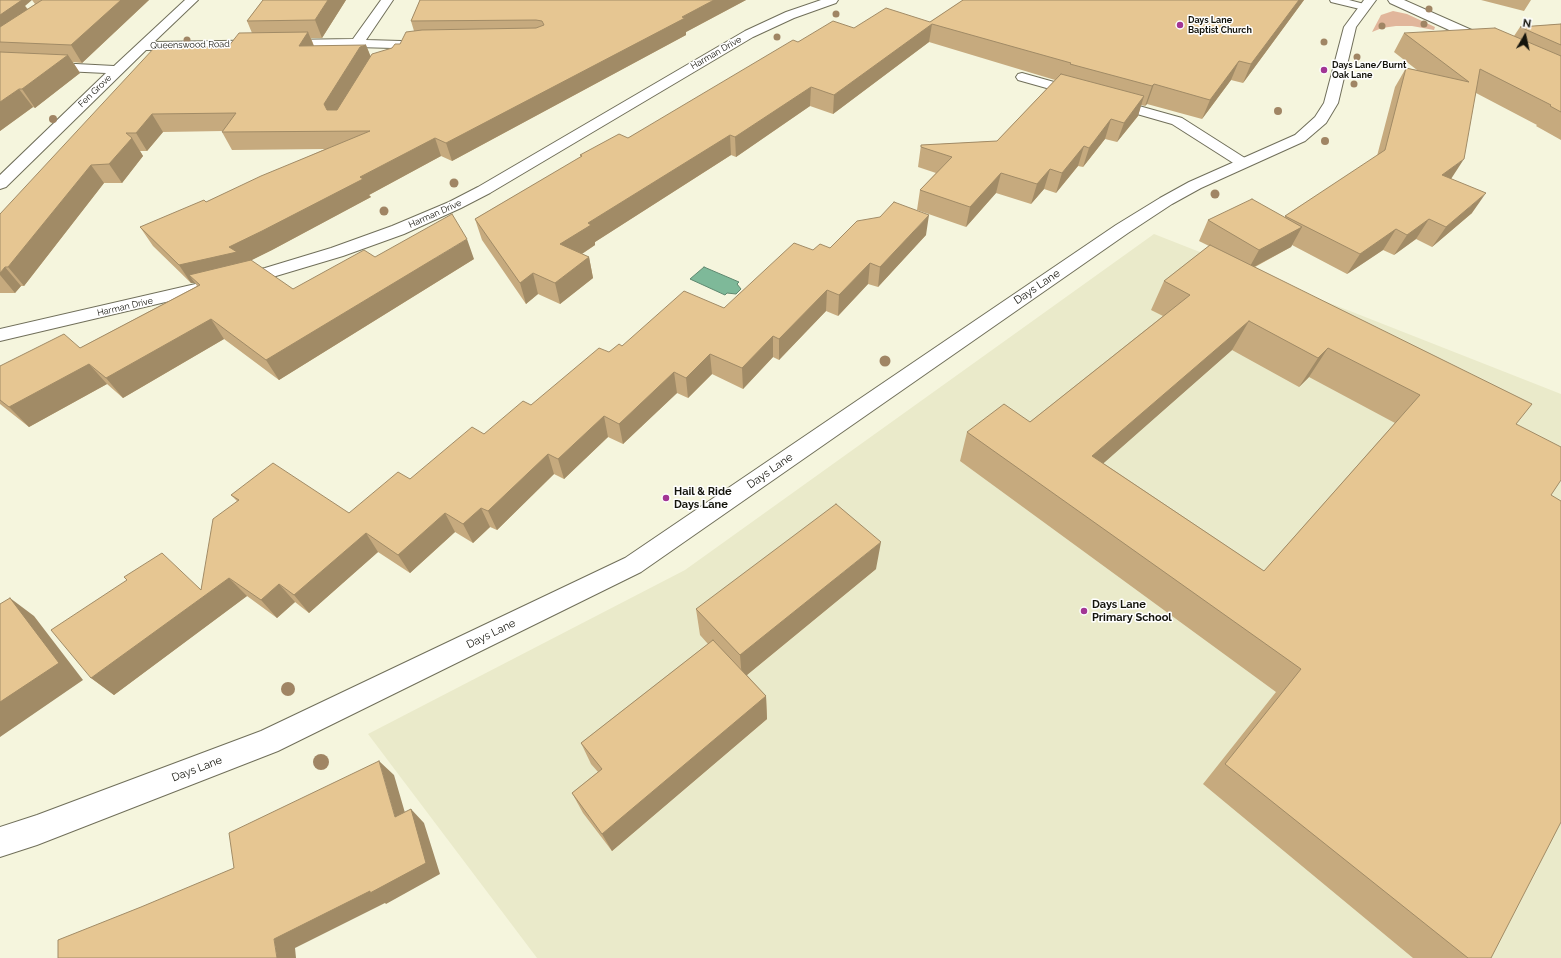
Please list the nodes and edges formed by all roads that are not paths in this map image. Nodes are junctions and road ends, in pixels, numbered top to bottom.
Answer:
1 (192, 0) edge
2 (388, 0) edge
3 (832, 0) edge
4 (1334, 0) edge
5 (1394, 0) edge
6 (1367, 4) edge
7 (357, 43) junction
8 (143, 46) junction
9 (1499, 48) edge
10 (393, 61) joint
11 (0, 64) edge
12 (379, 66) edge
13 (117, 70) junction
14 (1022, 77) dead end
15 (1088, 96) edge
16 (1103, 100) edge
17 (1243, 164) junction
18 (0, 184) edge
19 (0, 335) edge
20 (0, 842) edge

1 - 8 street, Fen Grove
2 - 7 street
3 - 19 street, Harman Drive
4 - 6 lane
5 - 9 street
6 - 17 street, Days Lane
7 - 8 street, Queenswood Road
7 - 10 street, Queenswood Road
8 - 13 street, Fen Grove
10 - 12 lane
11 - 13 street
13 - 18 street, Fen Grove
14 - 15 lane
16 - 17 lane
17 - 20 street, Days Lane

